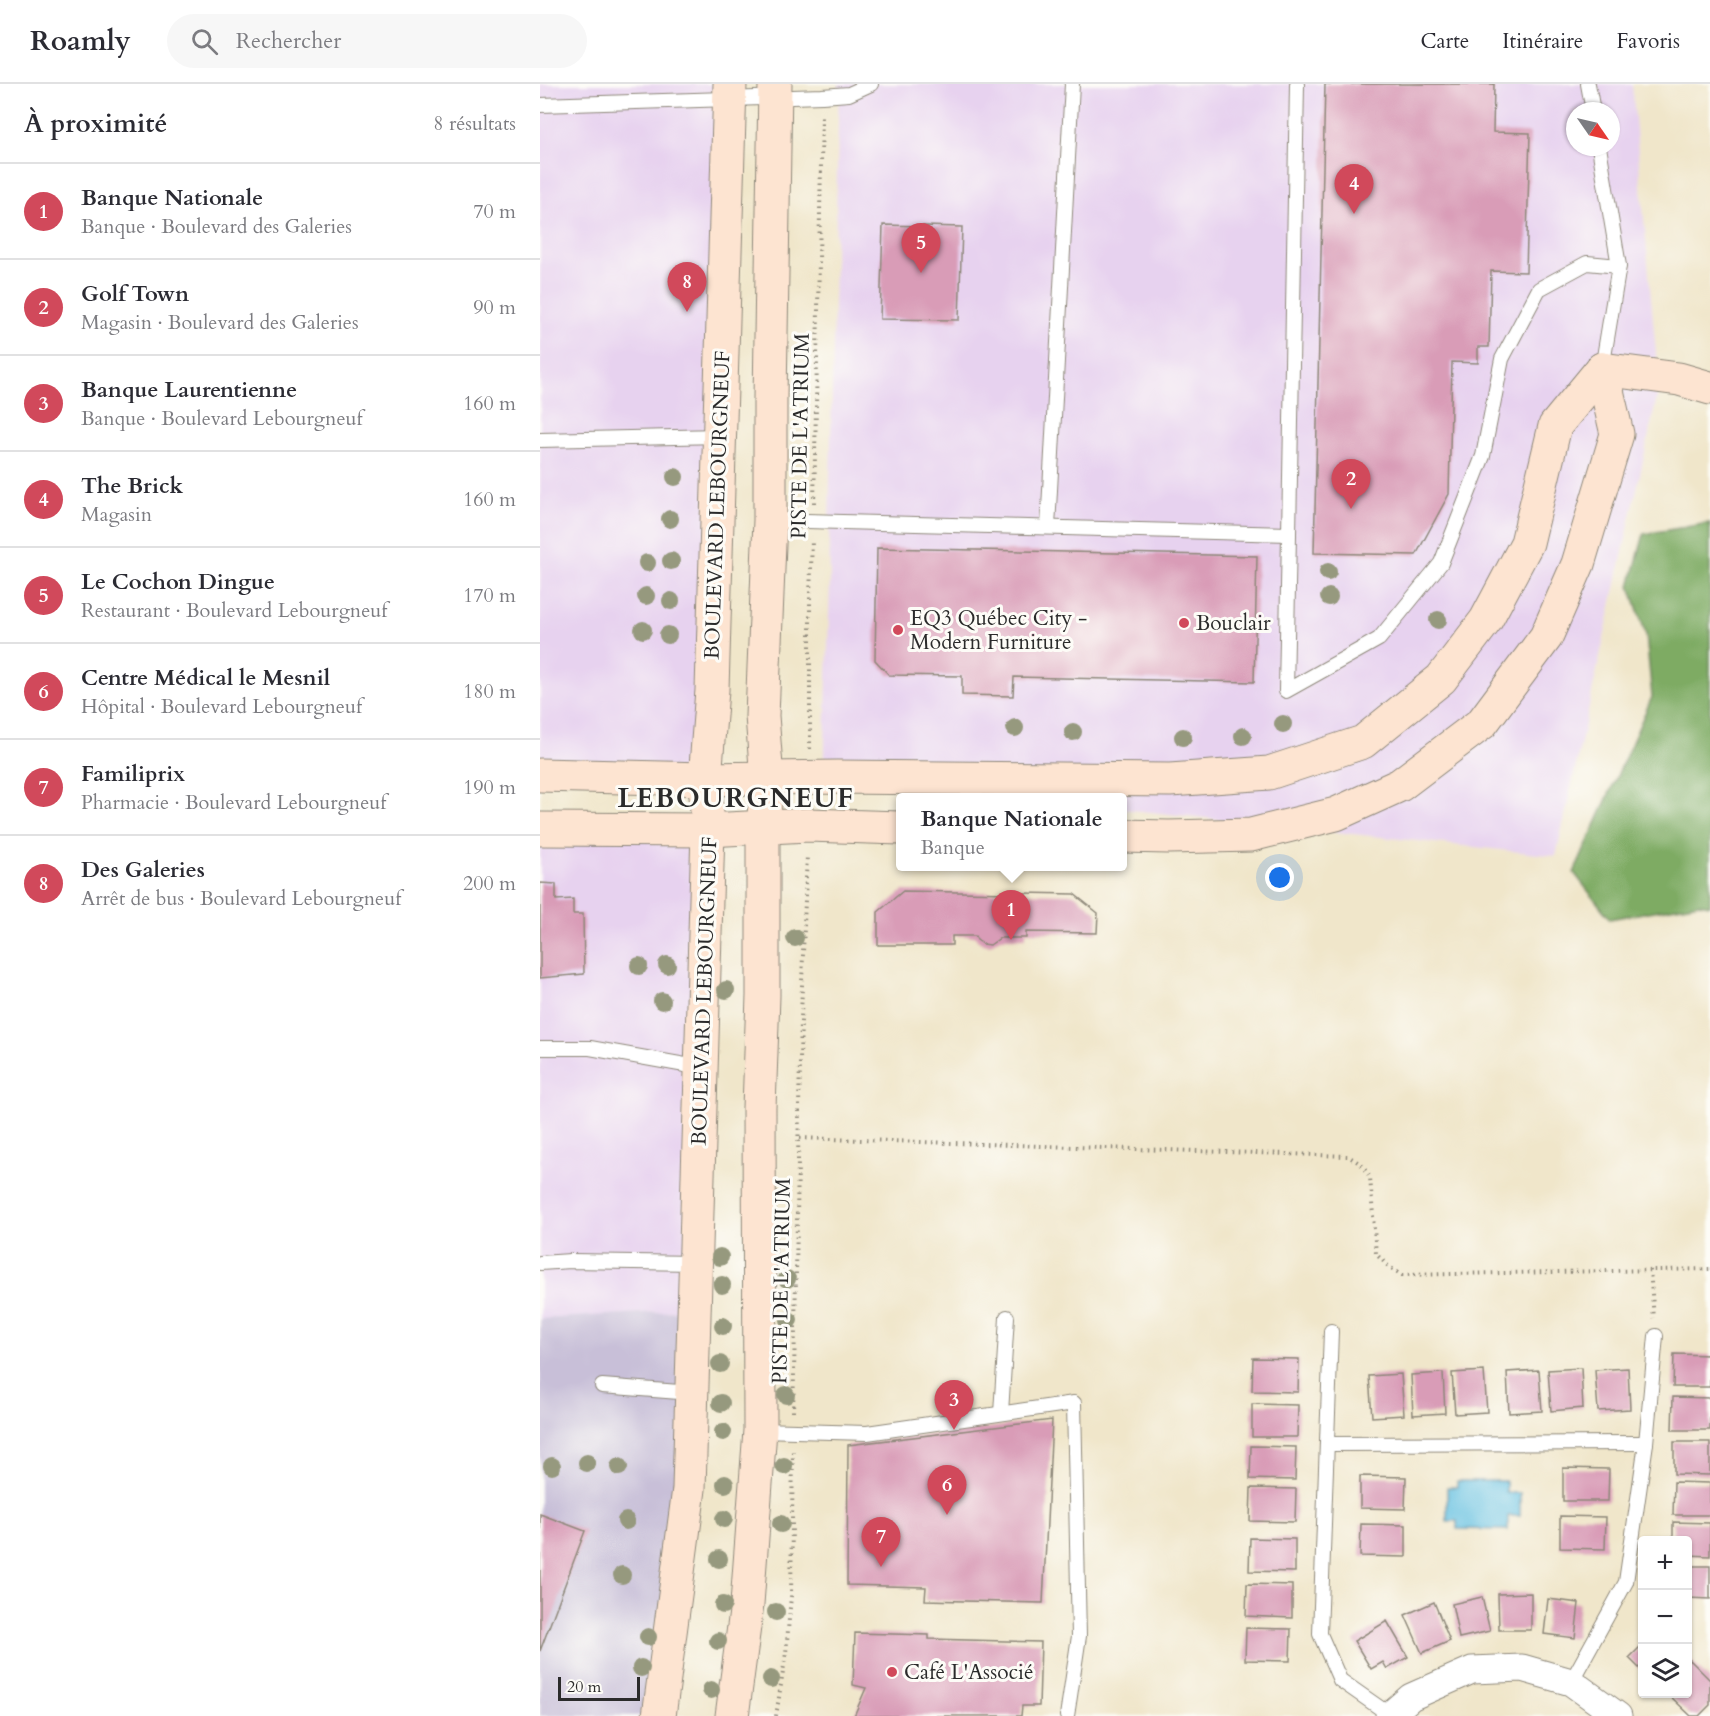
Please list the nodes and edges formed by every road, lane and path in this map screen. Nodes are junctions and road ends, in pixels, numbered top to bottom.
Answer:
1 (872, 84) edge
2 (1072, 84) edge
3 (1297, 84) edge
4 (1588, 84) edge
5 (775, 91) edge
6 (729, 92) edge
7 (1591, 102) edge
8 (540, 105) edge
9 (821, 130) dead end
10 (1601, 156) edge
11 (1619, 266) junction
12 (1602, 369) junction
13 (1710, 388) edge
14 (720, 435) junction
15 (540, 440) edge
16 (770, 520) junction
17 (813, 522) junction
18 (1048, 528) junction
19 (1289, 534) junction
20 (810, 742) dead end
21 (540, 775) edge
22 (705, 779) junction
23 (767, 779) junction
24 (763, 828) junction
25 (896, 828) edge
26 (540, 829) edge
27 (708, 830) junction
28 (1127, 836) edge
29 (808, 845) dead end
30 (540, 1048) edge
31 (702, 1068) junction
32 (800, 1138) junction
33 (540, 1263) edge
34 (696, 1263) junction
35 (1710, 1269) edge
36 (1650, 1270) junction
37 (1007, 1317) dead end
38 (1331, 1330) dead end
39 (1656, 1336) joint
40 (602, 1386) dead end
41 (692, 1393) junction
42 (1001, 1413) junction
43 (760, 1430) junction
44 (793, 1431) junction
45 (1646, 1443) junction
46 (1327, 1444) junction
47 (1570, 1682) junction
48 (1390, 1715) edge
49 (659, 1716) edge
50 (732, 1716) edge
51 (776, 1716) edge
52 (1067, 1716) edge
53 (1618, 1716) edge

1 - 5 lane
2 - 18 lane
3 - 19 lane
4 - 7 lane
5 - 6 lane
5 - 16 main road
6 - 8 lane
6 - 14 main road, BOULEVARD LEBOURGNEUF
9 - 17 path, PISTE DE L'ATRIUM
10 - 11 lane
11 - 12 lane
11 - 19 lane
12 - 13 main road
12 - 23 main road
12 - 28 main road
14 - 15 lane
14 - 22 main road, BOULEVARD LEBOURGNEUF
16 - 17 lane
16 - 23 main road
17 - 18 lane
17 - 20 path, PISTE DE L'ATRIUM
18 - 19 lane
21 - 22 main road
22 - 23 main road
22 - 27 main road, BOULEVARD LEBOURGNEUF
23 - 24 main road
24 - 25 main road
24 - 27 main road
24 - 43 main road
26 - 27 main road
27 - 31 main road, BOULEVARD LEBOURGNEUF
29 - 32 path, PISTE DE L'ATRIUM
30 - 31 lane
31 - 34 main road, BOULEVARD LEBOURGNEUF
32 - 36 path
32 - 44 path, PISTE DE L'ATRIUM
33 - 34 lane
34 - 41 main road, BOULEVARD LEBOURGNEUF
35 - 36 path
36 - 39 path
37 - 42 lane
38 - 46 lane
39 - 45 lane
40 - 41 lane
41 - 49 main road, BOULEVARD LEBOURGNEUF
42 - 44 lane
42 - 52 lane
43 - 44 lane
43 - 50 main road
44 - 51 path, PISTE DE L'ATRIUM
45 - 46 lane
45 - 47 lane
46 - 48 lane
47 - 48 street
47 - 53 street

